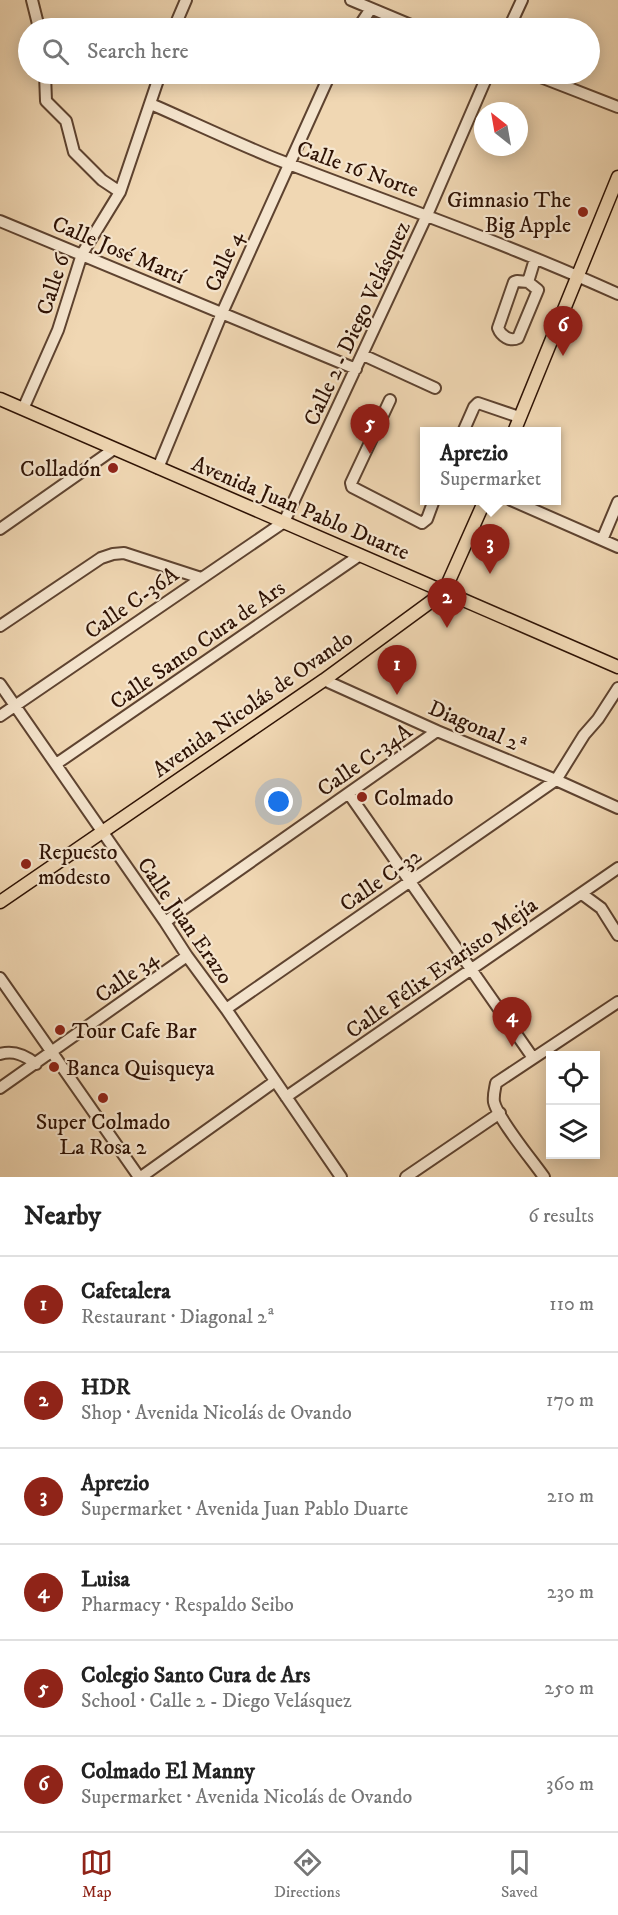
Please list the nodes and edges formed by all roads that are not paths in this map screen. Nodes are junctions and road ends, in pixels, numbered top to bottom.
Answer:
1 (32, 0) edge
2 (186, 0) edge
3 (351, 0) edge
4 (522, 0) edge
5 (370, 10) junction
6 (36, 18) edge
7 (178, 18) edge
8 (365, 18) edge
9 (391, 18) edge
10 (514, 18) edge
11 (45, 84) edge
12 (157, 84) edge
13 (325, 84) edge
14 (484, 84) edge
15 (559, 84) edge
16 (151, 104) junction
17 (618, 107) edge
18 (288, 163) junction
19 (618, 177) edge
20 (120, 192) junction
21 (427, 215) junction
22 (0, 221) edge
23 (82, 254) junction
24 (535, 259) junction
25 (577, 276) junction
26 (528, 282) junction
27 (618, 294) edge
28 (222, 313) junction
29 (363, 355) junction
30 (356, 369) junction
31 (435, 388) dead end
32 (0, 399) edge
33 (390, 400) dead end
34 (23, 409) junction
35 (519, 417) junction
36 (465, 427) edge
37 (516, 427) edge
38 (114, 449) junction
39 (158, 468) junction
40 (618, 502) edge
41 (432, 505) edge
42 (483, 505) edge
43 (520, 505) edge
44 (284, 522) junction
45 (0, 529) edge
46 (602, 540) junction
47 (618, 547) edge
48 (360, 555) junction
49 (201, 578) junction
50 (444, 592) junction
51 (0, 626) edge
52 (618, 667) edge
53 (324, 680) junction
54 (0, 684) edge
55 (618, 688) edge
56 (16, 705) junction
57 (0, 716) edge
58 (437, 731) junction
59 (56, 764) junction
60 (556, 780) junction
61 (349, 794) junction
62 (618, 808) edge
63 (101, 832) junction
64 (618, 868) edge
65 (410, 882) junction
66 (582, 894) junction
67 (1, 899) edge
68 (165, 922) junction
69 (618, 935) edge
70 (187, 956) junction
71 (471, 969) junction
72 (0, 978) edge
73 (618, 1002) edge
74 (226, 1009) junction
75 (52, 1053) junction
76 (0, 1054) edge
77 (533, 1058) junction
78 (36, 1064) junction
79 (274, 1082) junction
80 (0, 1088) edge
81 (286, 1097) junction
82 (500, 1113) junction
83 (140, 1177) edge
84 (341, 1177) edge
85 (406, 1177) edge
86 (544, 1177) edge

1 - 6 street
2 - 7 street
3 - 5 street
4 - 10 street
5 - 8 street
5 - 9 street
11 - 20 street
12 - 16 street, Calle 6
13 - 18 street, Calle 4
14 - 21 street, Calle 2 - Diego Velásquez
15 - 17 street
16 - 18 street, Calle 16 Norte
16 - 20 street, Calle 6
18 - 21 street, Calle 16 Norte
18 - 28 street, Calle 4
19 - 25 main road
20 - 23 street, Calle 6
21 - 24 street, Calle 16 Norte
21 - 29 street, Calle 2 - Diego Velásquez
22 - 23 street, Calle José Martí
23 - 28 street, Calle José Martí
23 - 34 street, Calle 6
24 - 25 street, Calle 16 Norte
24 - 26 street
25 - 27 street, Calle 16 Norte
25 - 35 main road
26 - 26 street
28 - 30 street, Calle José Martí
28 - 39 street, Calle 4
29 - 30 street, Calle 2 - Diego Velásquez
29 - 31 street
30 - 44 street, Calle 2 - Diego Velásquez
32 - 34 main road, Avenida Juan Pablo Duarte
33 - 41 street
34 - 38 main road, Avenida Juan Pablo Duarte
35 - 36 street
35 - 37 main road
38 - 39 main road, Avenida Juan Pablo Duarte
38 - 45 street
39 - 44 main road, Avenida Juan Pablo Duarte
40 - 46 street
42 - 50 main road, Avenida Nicolás de Ovando
43 - 46 street
44 - 48 main road, Avenida Juan Pablo Duarte
44 - 49 street, Calle C-36A
46 - 47 street
48 - 50 main road, Avenida Juan Pablo Duarte
48 - 59 street, Calle Santo Cura de Ars
49 - 51 street
49 - 56 street, Calle C-36A
50 - 52 main road, Avenida Juan Pablo Duarte
50 - 53 main road, Avenida Nicolás de Ovando
53 - 58 street, Diagonal 2ª
53 - 63 main road, Avenida Nicolás de Ovando
54 - 56 street, Calle Juan Erazo
55 - 60 street
56 - 57 street, Calle C-36A
56 - 59 street, Calle Juan Erazo
58 - 60 street, Diagonal 2ª
58 - 61 street, Calle C-34A
59 - 63 street, Calle Juan Erazo
60 - 62 street, Diagonal 2ª
60 - 65 street, Calle C-32
61 - 65 street
61 - 68 street, Calle C-34A
63 - 67 main road, Avenida Nicolás de Ovando
63 - 68 street, Calle Juan Erazo
64 - 66 street, Calle Félix Evaristo Mejía
65 - 71 street
65 - 74 street, Calle C-32
66 - 69 street
66 - 71 street, Calle Félix Evaristo Mejía
68 - 70 street, Calle Juan Erazo
70 - 74 street, Calle Juan Erazo
70 - 75 street, Calle 34
71 - 77 street
71 - 81 street, Calle Félix Evaristo Mejía
72 - 75 street
73 - 77 street
74 - 79 street, Calle Juan Erazo
75 - 78 street, Calle 34
75 - 83 street
76 - 78 street
77 - 82 street
78 - 80 street, Calle 34
79 - 81 street, Calle Juan Erazo
79 - 83 street
81 - 84 street, Calle Juan Erazo
82 - 85 street
82 - 86 street

